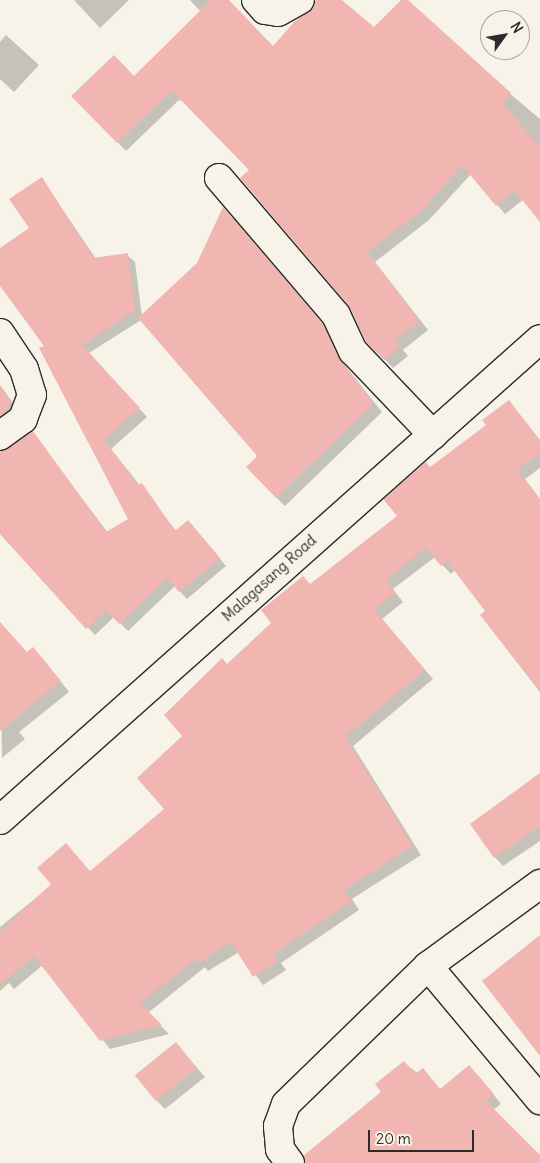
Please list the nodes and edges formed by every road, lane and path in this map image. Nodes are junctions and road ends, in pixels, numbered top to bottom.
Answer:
1 (256, 0) edge
2 (300, 0) edge
3 (219, 178) dead end
4 (0, 333) edge
5 (540, 339) edge
6 (433, 435) junction
7 (0, 436) edge
8 (0, 820) edge
9 (540, 884) edge
10 (428, 966) junction
11 (540, 1100) edge
12 (290, 1163) edge

1 - 2 street
3 - 6 street
4 - 7 street
5 - 6 street, Malagasang Road
6 - 8 street, Malagasang Road
9 - 10 street
10 - 11 street
10 - 12 street

